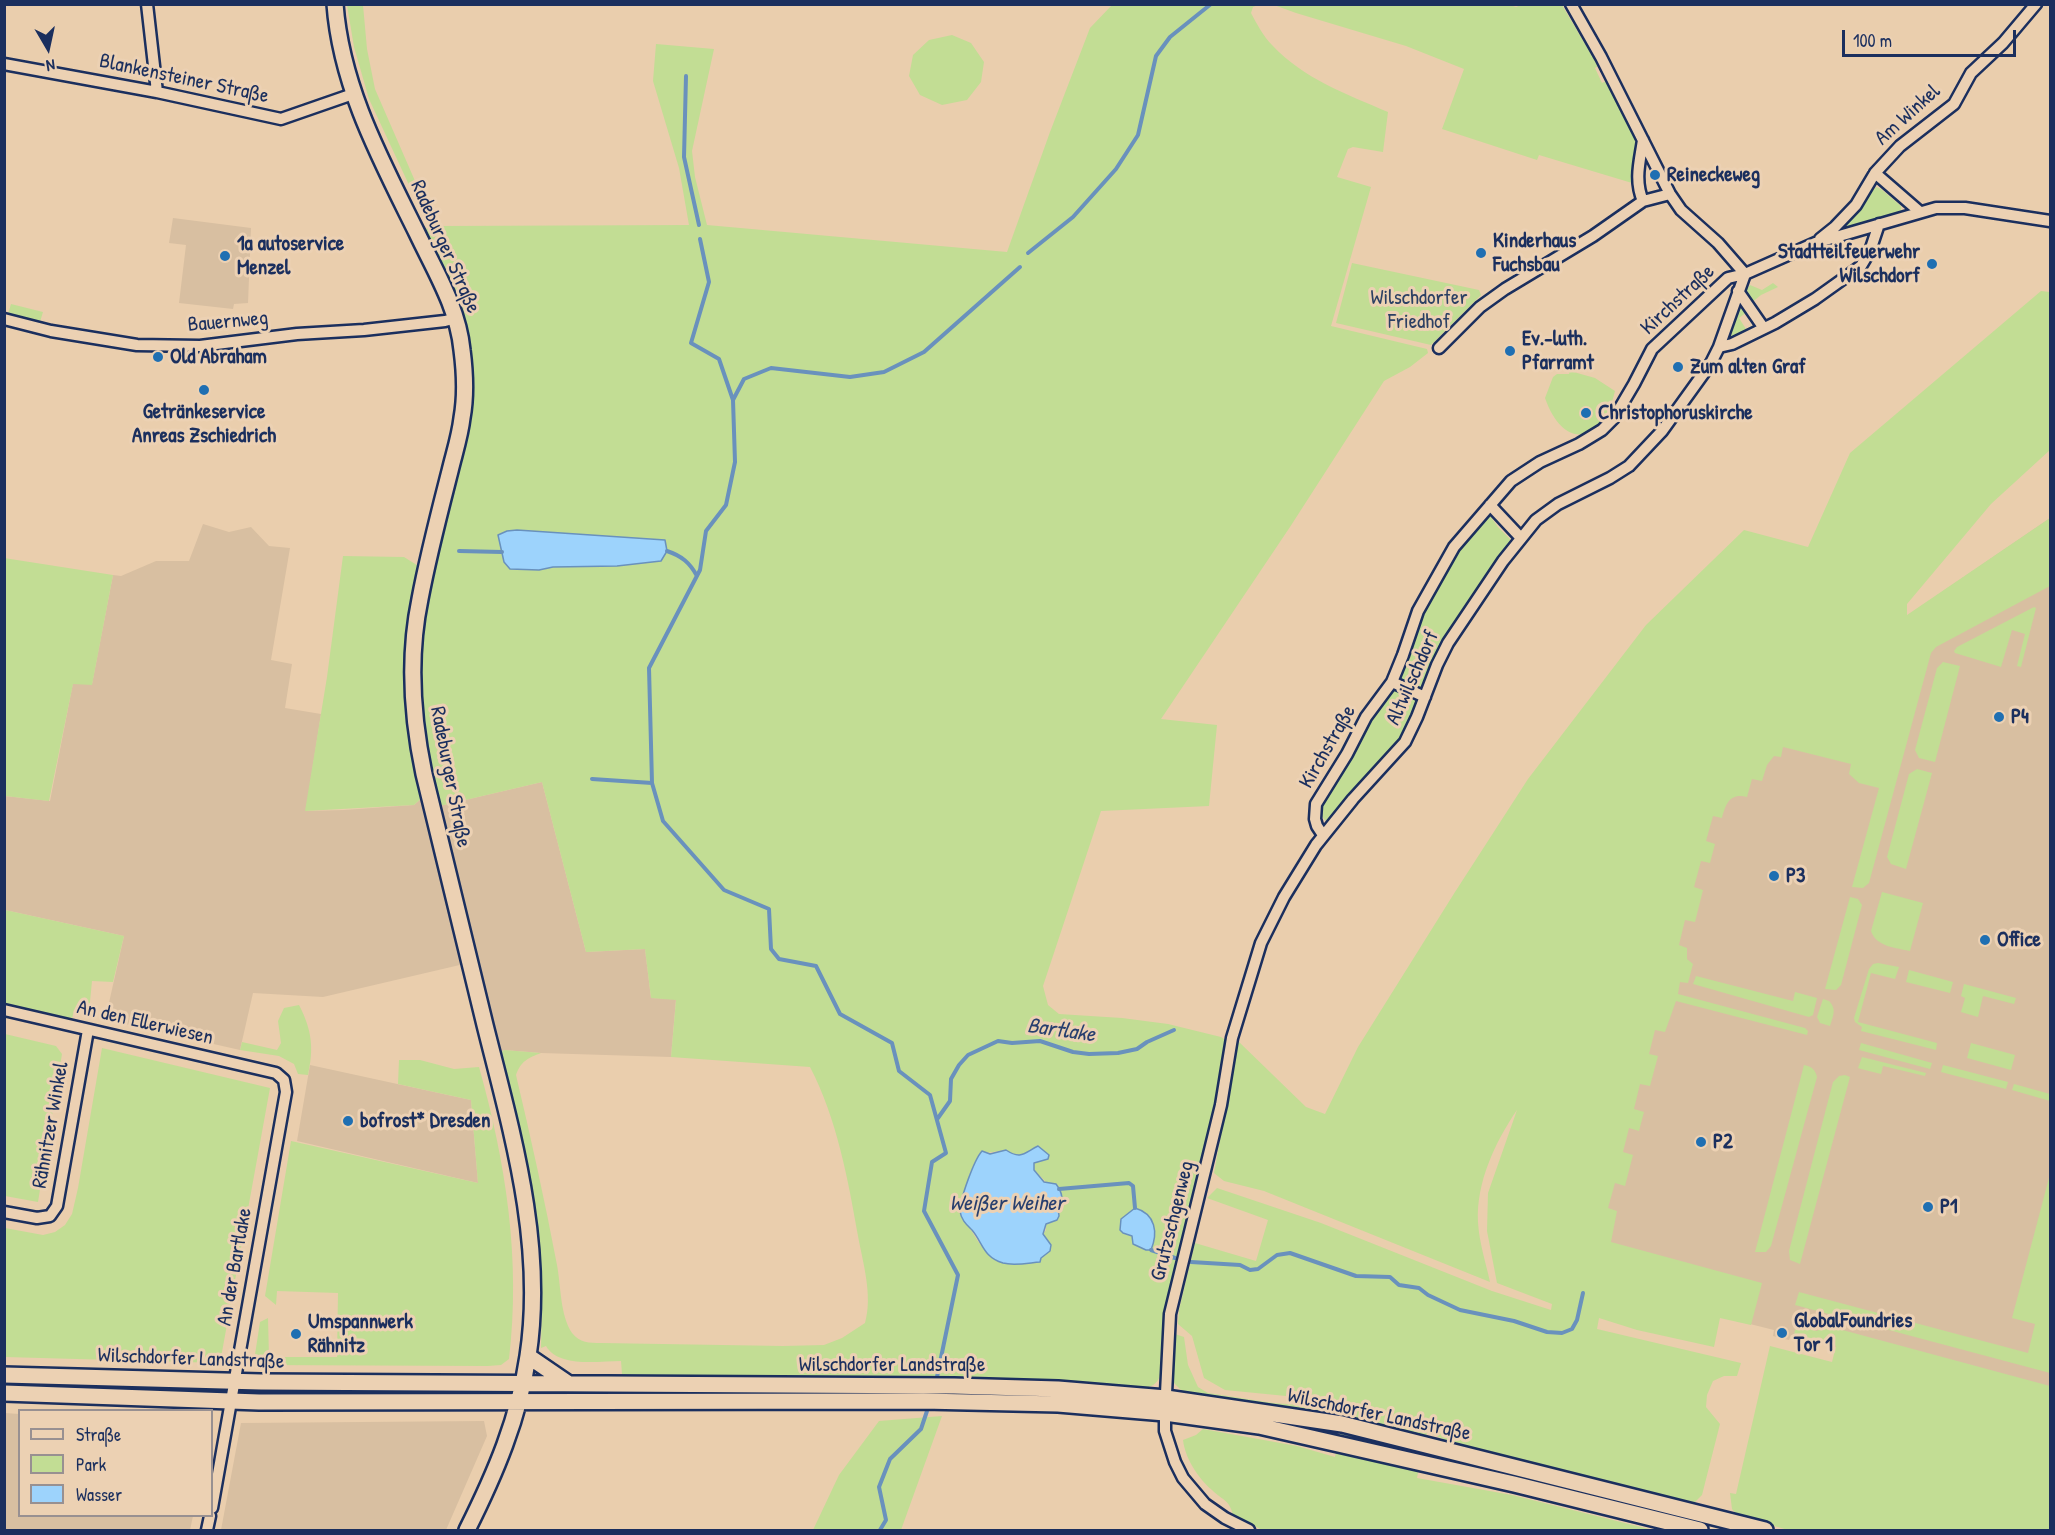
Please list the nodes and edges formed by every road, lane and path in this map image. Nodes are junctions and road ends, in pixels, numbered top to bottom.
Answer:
1 (147, 4) edge
2 (335, 4) edge
3 (1571, 4) edge
4 (2036, 4) edge
5 (4, 64) edge
6 (157, 92) junction
7 (353, 94) junction
8 (1643, 140) junction
9 (1875, 173) junction
10 (1670, 194) junction
11 (1643, 201) junction
12 (1920, 212) junction
13 (2050, 221) edge
14 (1879, 224) junction
15 (1815, 243) junction
16 (1745, 274) junction
17 (1738, 291) junction
18 (456, 318) junction
19 (4, 319) edge
20 (1763, 327) junction
21 (1719, 347) junction
22 (1439, 348) dead end
23 (1490, 505) junction
24 (1521, 538) junction
25 (1392, 682) junction
26 (1425, 697) junction
27 (1323, 835) junction
28 (4, 1010) edge
29 (88, 1030) junction
30 (1231, 1048) joint
31 (276, 1073) joint
32 (4, 1212) edge
33 (528, 1356) junction
34 (4, 1375) edge
35 (234, 1382) junction
36 (522, 1384) junction
37 (569, 1384) junction
38 (4, 1393) edge
39 (231, 1401) junction
40 (519, 1402) junction
41 (1166, 1405) junction
42 (213, 1502) edge
43 (467, 1530) edge
44 (1249, 1530) edge
45 (1700, 1530) edge
46 (1765, 1530) edge

1 - 6 street
2 - 7 main road, Radeburger Straße
3 - 8 street
4 - 9 street, Am Winkel
5 - 6 street, Blankensteiner Straße
6 - 7 street, Blankensteiner Straße
7 - 18 main road, Radeburger Straße
8 - 10 street
8 - 11 street
9 - 12 street, Am Winkel
9 - 15 street, Am Winkel
10 - 11 street
10 - 16 street
11 - 22 street
12 - 13 street
12 - 14 street
14 - 15 street
14 - 20 street
15 - 16 street, Kirchstraße
16 - 17 street, Altwilschdorf
16 - 23 street, Kirchstraße
17 - 20 street
17 - 21 street, Altwilschdorf
18 - 19 street, Bauernweg
18 - 33 main road, Radeburger Straße
20 - 21 street
21 - 24 street, Altwilschdorf
23 - 24 street
23 - 25 street, Kirchstraße
24 - 26 street, Altwilschdorf
25 - 26 street
25 - 27 street, Kirchstraße
26 - 27 street, Altwilschdorf
27 - 30 street, Altwilschdorf
28 - 29 street, An den Ellerwiesen
29 - 31 street, An den Ellerwiesen
29 - 32 street, Rähnitzer Winkel
30 - 41 street, Grutzschgenweg
31 - 35 street, An der Bartlake
33 - 36 main road, Radeburger Straße
33 - 37 main road
34 - 35 main road, Wilschdorfer Landstraße
35 - 36 main road, Wilschdorfer Landstraße
35 - 39 street, An der Bartlake
36 - 37 main road, Wilschdorfer Landstraße
36 - 40 main road, Radeburger Straße
37 - 41 main road, Wilschdorfer Landstraße
38 - 39 main road, Wilschdorfer Landstraße
39 - 40 main road, Wilschdorfer Landstraße
39 - 42 street, An der Bartlake
40 - 41 main road, Wilschdorfer Landstraße
40 - 43 main road, Radeburger Straße
41 - 44 street, Grutzschgenweg
41 - 45 main road, Wilschdorfer Landstraße
41 - 46 main road, Wilschdorfer Landstraße

